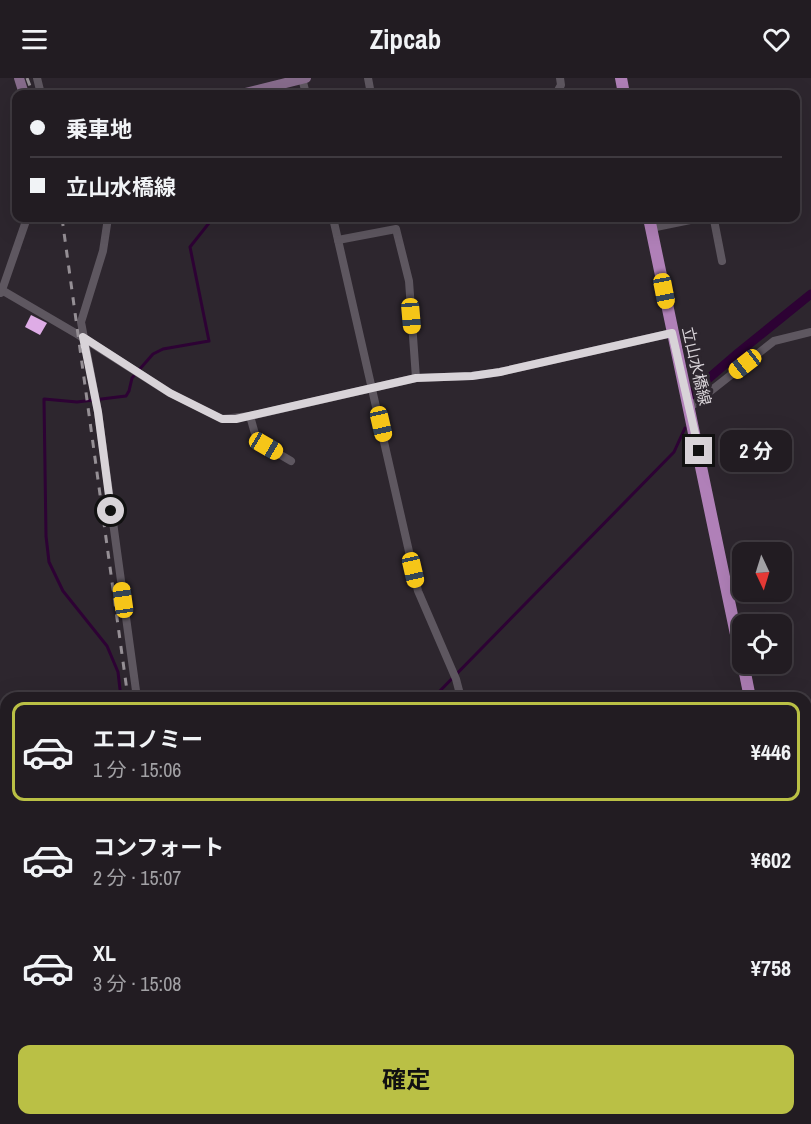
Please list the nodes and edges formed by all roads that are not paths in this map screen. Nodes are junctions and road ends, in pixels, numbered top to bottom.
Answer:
1 (304, 79) edge
2 (258, 90) edge
3 (26, 222) edge
4 (107, 222) edge
5 (334, 222) edge
6 (714, 222) edge
7 (650, 223) edge
8 (338, 240) junction
9 (722, 261) dead end
10 (1, 291) edge
11 (811, 332) edge
12 (672, 333) junction
13 (83, 337) junction
14 (416, 378) junction
15 (371, 389) junction
16 (689, 408) junction
17 (250, 416) junction
18 (291, 460) dead end
19 (732, 615) edge
20 (745, 674) edge
21 (136, 692) edge
22 (459, 692) edge
23 (749, 692) edge

1 - 2 main road
3 - 10 street
4 - 13 street
5 - 8 street
6 - 9 street
7 - 12 main road, 立山水橋線
8 - 14 street
8 - 15 street
10 - 13 street
11 - 16 street
12 - 14 street
12 - 16 main road, 立山水橋線
13 - 17 street
13 - 21 street
14 - 15 street
15 - 17 street
15 - 22 street
16 - 19 main road, 立山水橋線
17 - 18 street
20 - 23 main road, 立山水橋線

